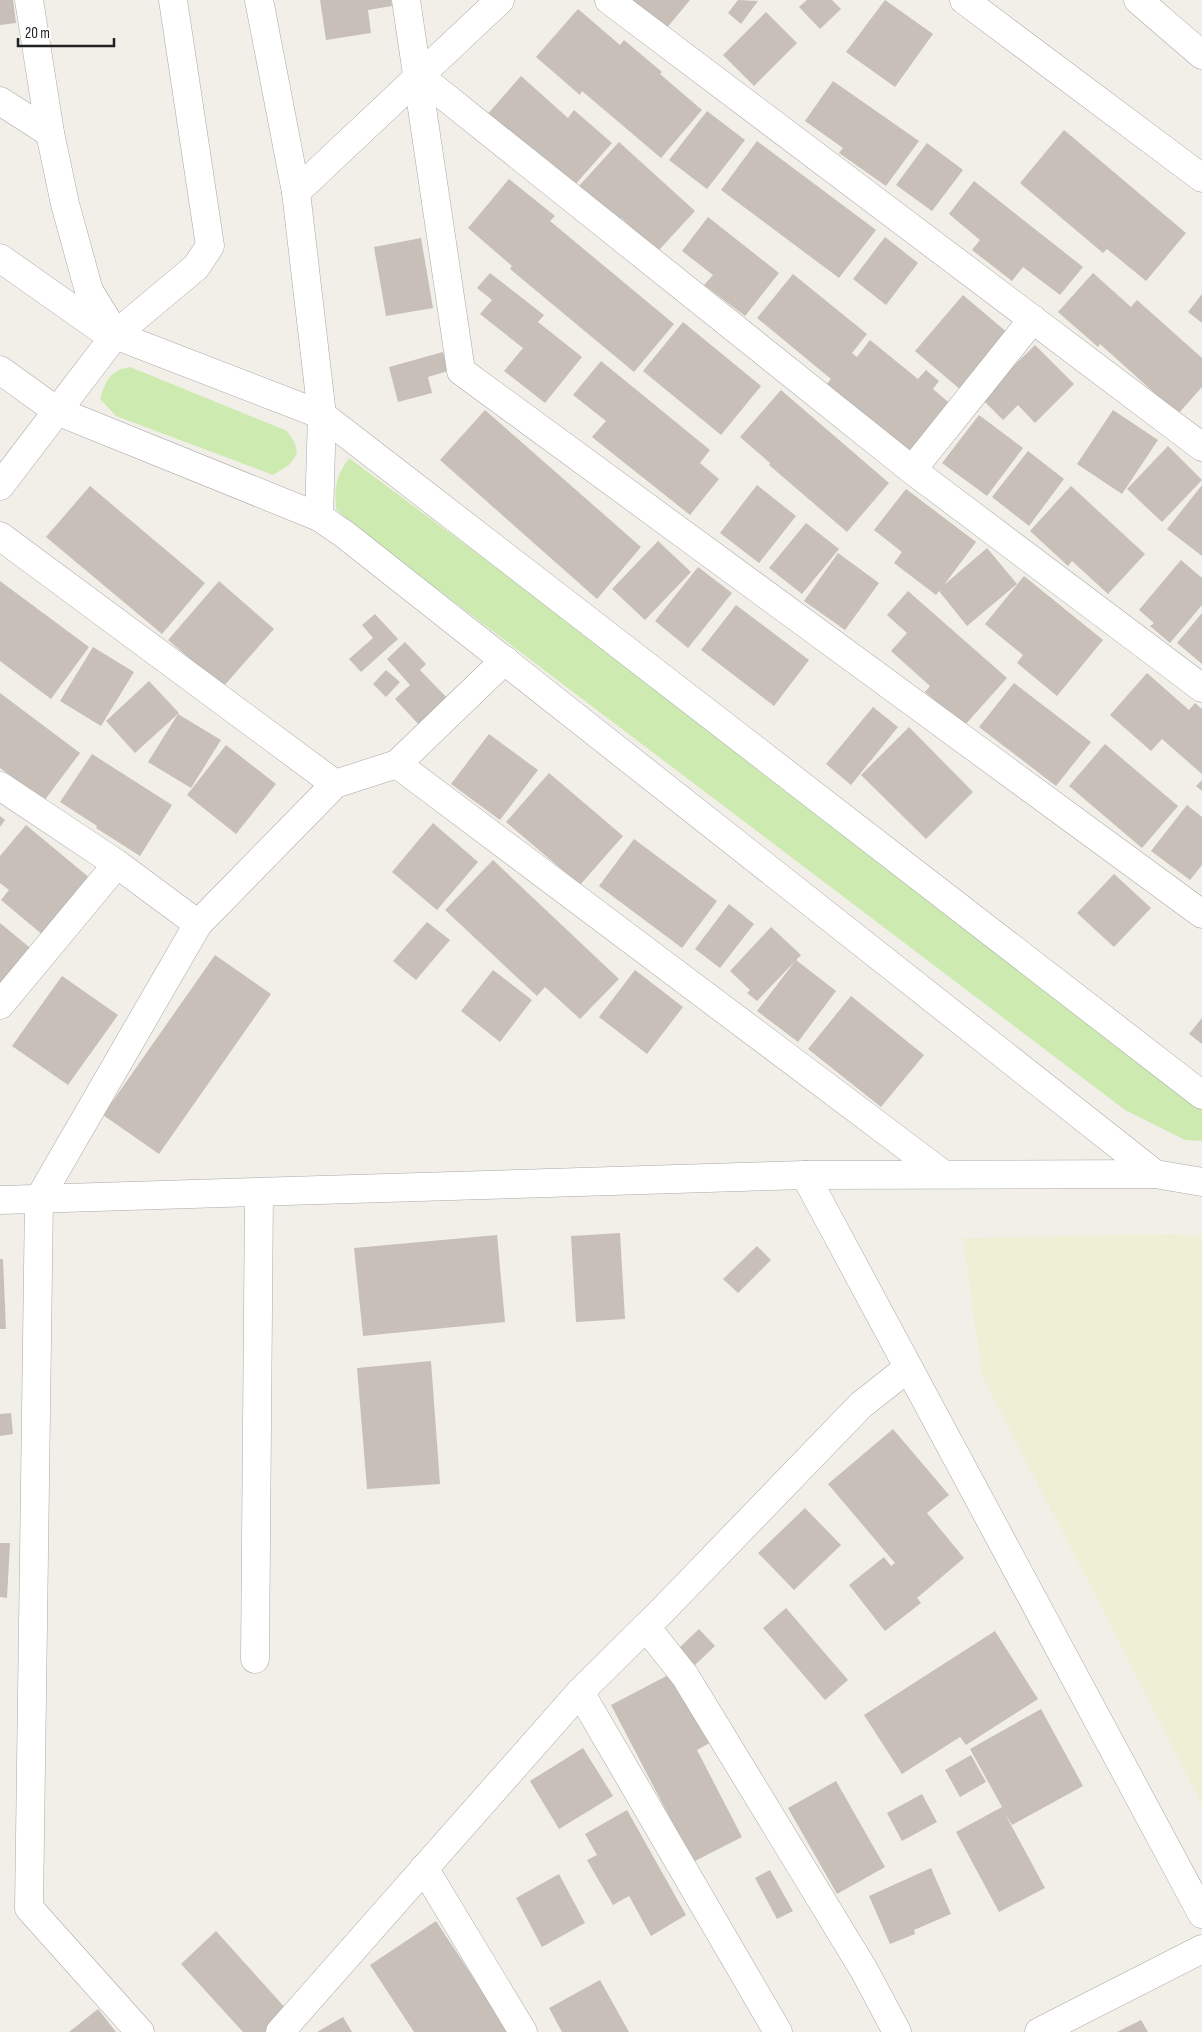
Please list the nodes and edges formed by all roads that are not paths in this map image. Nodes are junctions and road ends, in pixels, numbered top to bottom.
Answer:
1 (29, 0) edge
2 (173, 0) edge
3 (259, 0) edge
4 (406, 0) edge
5 (500, 0) edge
6 (609, 0) edge
7 (964, 0) edge
8 (1138, 0) edge
9 (1202, 55) edge
10 (418, 75) junction
11 (0, 101) edge
12 (50, 133) junction
13 (1202, 178) edge
14 (296, 192) junction
15 (0, 258) edge
16 (1033, 319) junction
17 (116, 334) junction
18 (0, 370) edge
19 (58, 411) junction
20 (322, 415) junction
21 (1202, 447) edge
22 (912, 470) junction
23 (0, 486) edge
24 (319, 517) junction
25 (0, 536) edge
26 (505, 660) junction
27 (1202, 688) edge
28 (397, 764) junction
29 (335, 784) junction
30 (0, 786) edge
31 (117, 864) junction
32 (1199, 906) edge
33 (198, 924) junction
34 (0, 1005) edge
35 (1202, 1095) edge
36 (943, 1174) junction
37 (1156, 1174) junction
38 (805, 1175) junction
39 (1202, 1182) edge
40 (259, 1192) junction
41 (39, 1199) junction
42 (0, 1200) edge
43 (908, 1368) junction
44 (646, 1627) junction
45 (255, 1659) dead end
46 (580, 1692) junction
47 (424, 1868) junction
48 (1202, 1914) edge
49 (1202, 1949) edge
50 (140, 2032) edge
51 (280, 2032) edge
52 (522, 2032) edge
53 (778, 2032) edge
54 (897, 2032) edge
55 (1039, 2032) edge

1 - 12 street
2 - 17 street
3 - 14 street
4 - 10 street
5 - 10 street
6 - 16 street
7 - 13 street
8 - 9 street
10 - 14 street
10 - 22 street
10 - 32 street
11 - 12 street
12 - 17 street
14 - 20 street
15 - 17 street
16 - 21 street
16 - 22 street
17 - 19 street
17 - 20 street
18 - 19 street
19 - 23 street
19 - 24 street
20 - 24 street
20 - 35 street
22 - 27 street
24 - 26 street
25 - 29 street
26 - 28 street
26 - 37 street
28 - 29 street
28 - 36 street
29 - 33 street
30 - 31 street
31 - 33 street
31 - 34 street
33 - 41 street
36 - 37 street
36 - 38 street
37 - 39 street
38 - 40 street
38 - 43 street
40 - 41 street
40 - 45 street
41 - 42 street
41 - 50 street
43 - 44 street
43 - 48 street
44 - 46 street
44 - 54 street
46 - 47 street
46 - 53 street
47 - 51 street
47 - 52 street
49 - 55 street

